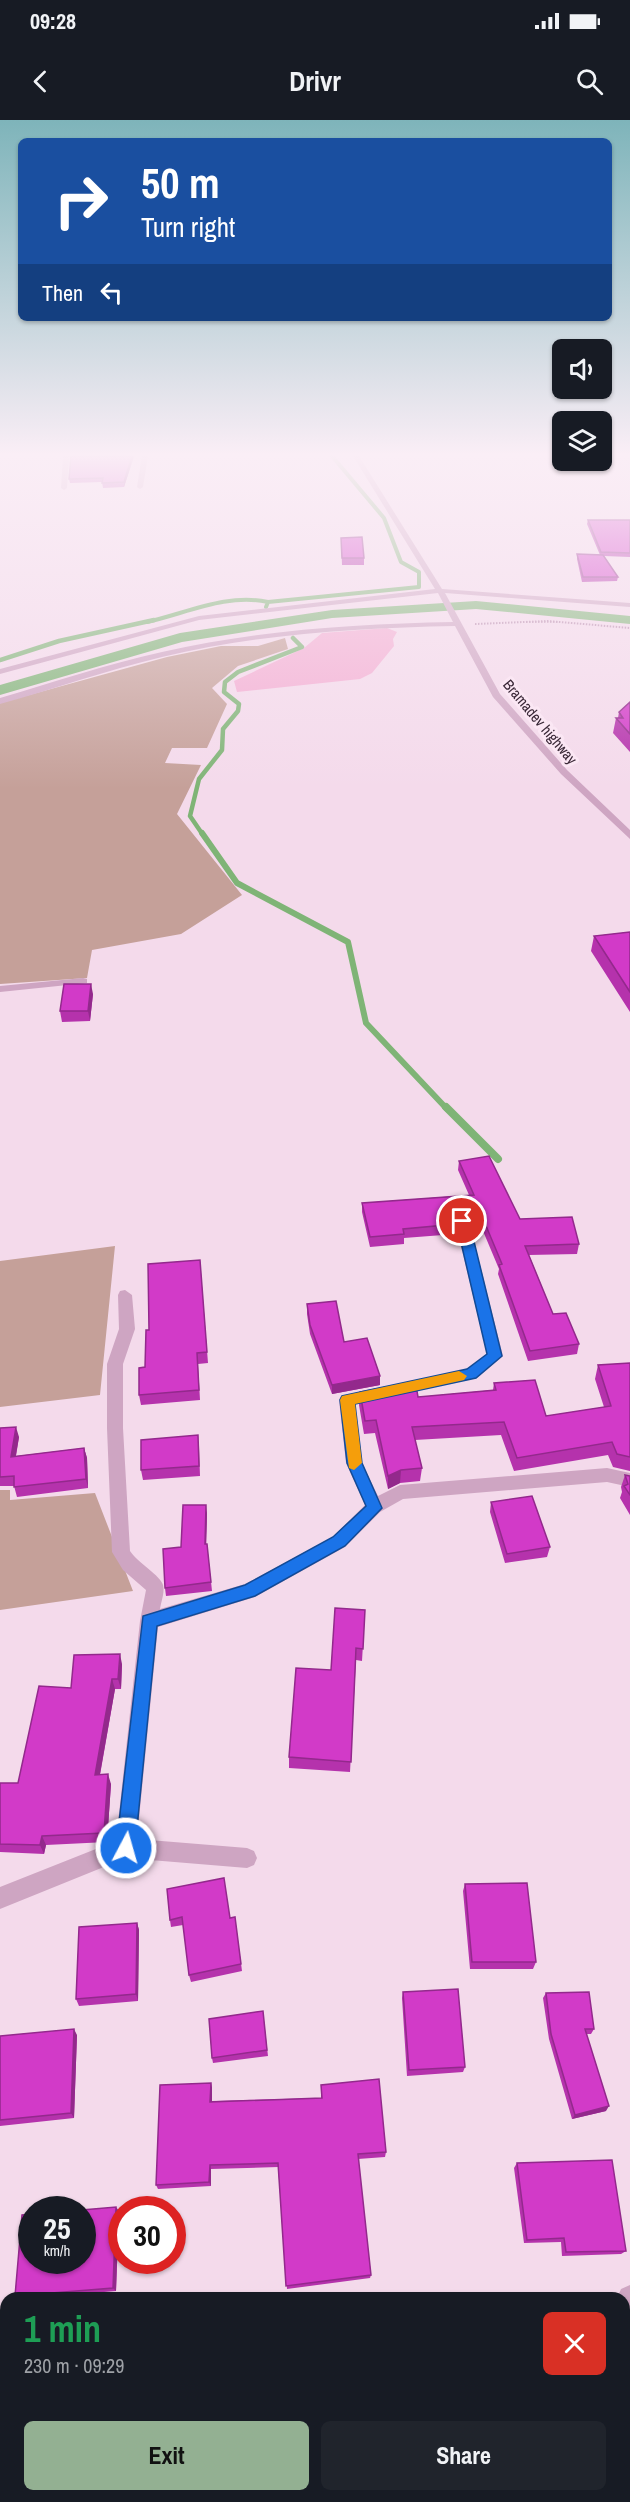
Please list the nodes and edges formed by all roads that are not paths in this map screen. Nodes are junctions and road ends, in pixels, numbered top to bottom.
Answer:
1 (425, 567) edge
2 (440, 592) junction
3 (630, 605) edge
4 (458, 623) junction
5 (0, 672) edge
6 (0, 701) edge
7 (630, 836) edge
8 (83, 981) edge
9 (0, 989) edge
10 (462, 1221) dead end
11 (125, 1295) dead end
12 (630, 1480) edge
13 (374, 1508) junction
14 (149, 1621) junction
15 (126, 1848) junction
16 (247, 1858) dead end
17 (0, 1898) edge

1 - 2 street, Bramadev highway
2 - 3 street
2 - 4 street, Bramadev highway
2 - 5 street
4 - 6 street
4 - 7 street, Bramadev highway
8 - 9 street
10 - 13 street
11 - 14 street
12 - 13 street
13 - 14 street
14 - 15 street
15 - 16 street
15 - 17 street

